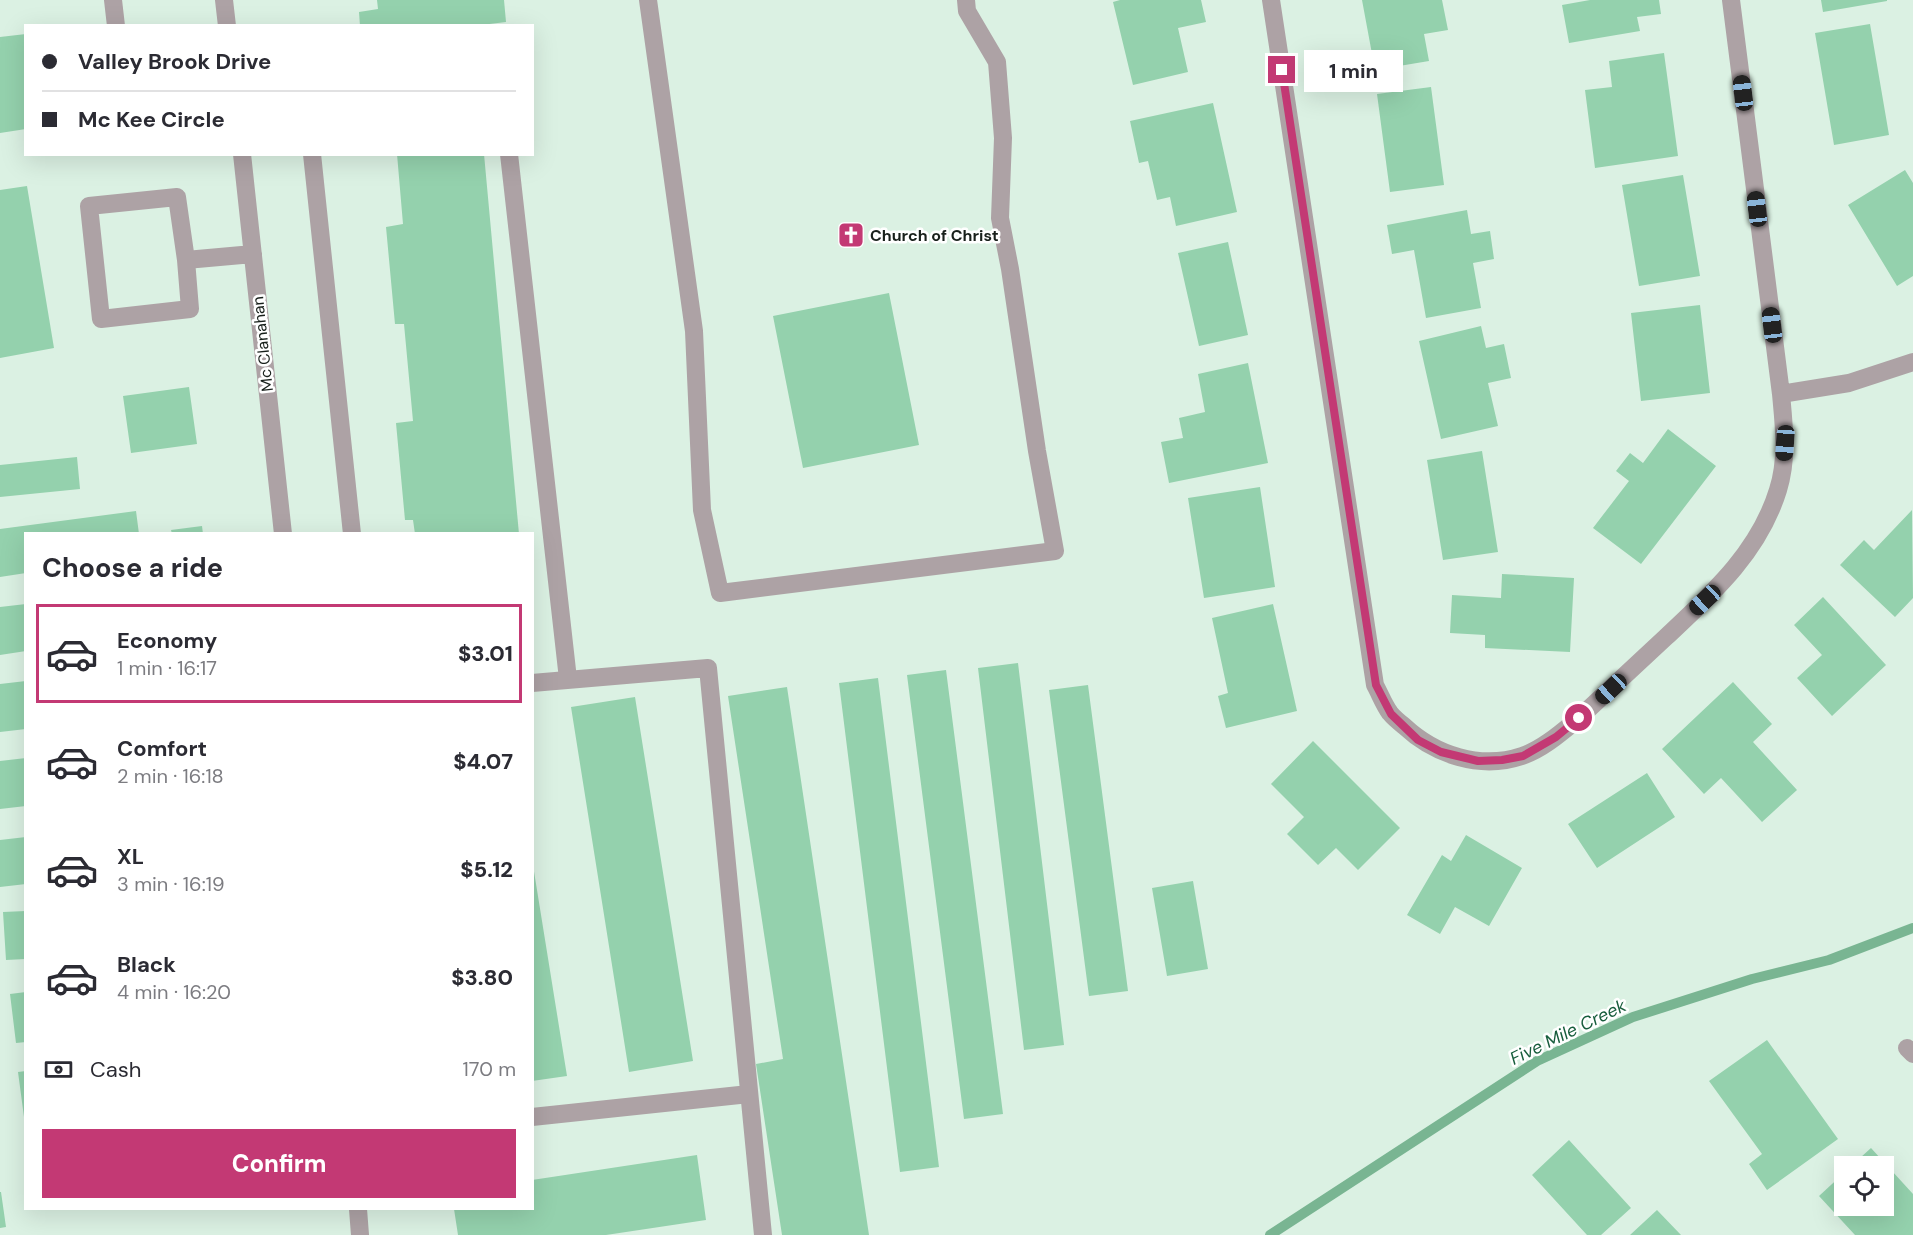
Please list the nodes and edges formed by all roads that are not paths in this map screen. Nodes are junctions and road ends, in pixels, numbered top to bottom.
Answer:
1 (113, 0) edge
2 (224, 0) edge
3 (648, 0) edge
4 (1271, 0) edge
5 (1731, 0) edge
6 (966, 5) edge
7 (116, 24) edge
8 (227, 24) edge
9 (242, 156) edge
10 (312, 156) edge
11 (509, 156) edge
12 (253, 254) junction
13 (186, 260) junction
14 (1913, 363) edge
15 (1781, 394) junction
16 (283, 532) edge
17 (352, 532) edge
18 (568, 679) junction
19 (534, 683) edge
20 (749, 1094) junction
21 (534, 1116) edge
22 (358, 1210) edge
23 (360, 1235) edge
24 (763, 1235) edge

1 - 7 street
2 - 8 street
3 - 6 street
4 - 15 street
5 - 15 street
9 - 12 street, Mc Clanahan
10 - 17 street
11 - 18 street
12 - 13 street
12 - 16 street, Mc Clanahan
13 - 13 street
14 - 15 street
18 - 19 street
18 - 20 street
20 - 21 street
20 - 24 street
22 - 23 street

